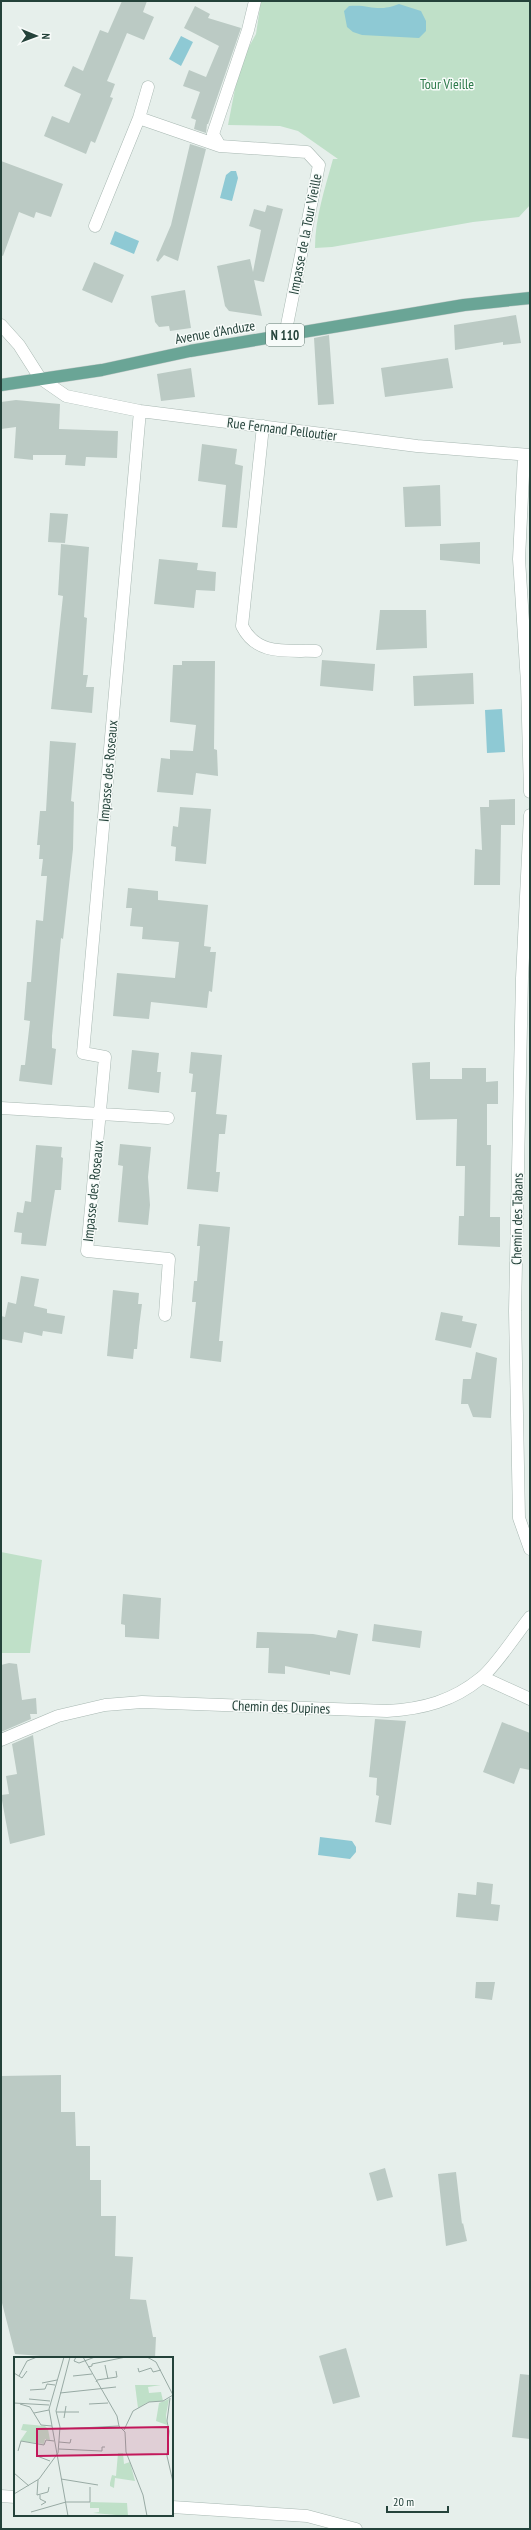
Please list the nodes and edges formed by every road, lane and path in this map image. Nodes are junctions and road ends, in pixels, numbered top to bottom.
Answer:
1 (255, 1) edge
2 (148, 87) dead end
3 (139, 118) junction
4 (220, 146) junction
5 (94, 226) dead end
6 (530, 298) edge
7 (1, 325) edge
8 (285, 335) junction
9 (40, 378) junction
10 (1, 385) edge
11 (140, 411) junction
12 (263, 426) junction
13 (527, 455) edge
14 (316, 651) dead end
15 (530, 792) edge
16 (530, 815) edge
17 (1, 1108) edge
18 (100, 1113) junction
19 (168, 1118) dead end
20 (165, 1315) dead end
21 (530, 1549) edge
22 (530, 1617) edge
23 (482, 1677) junction
24 (530, 1699) edge
25 (1, 1740) edge
26 (1, 2496) edge
27 (14, 2497) edge
28 (173, 2507) edge
29 (356, 2529) edge

1 - 4 street
2 - 3 street
3 - 4 street, Impasse de la Tour Vieille
3 - 5 street
4 - 8 street, Impasse de la Tour Vieille
6 - 8 main road, Avenue d'Anduze / N 110
7 - 9 street
8 - 9 main road, Avenue d'Anduze / N 110
9 - 10 main road, Avenue d'Anduze / N 110
9 - 11 street, Rue Fernand Pelloutier
11 - 12 street, Rue Fernand Pelloutier
11 - 18 street, Impasse des Roseaux
12 - 13 street, Rue Fernand Pelloutier
12 - 14 street
13 - 15 street
16 - 21 street, Chemin des Tabans
17 - 18 street
18 - 19 street
18 - 20 street, Impasse des Roseaux
22 - 23 street, Chemin des Dupines
23 - 24 street
23 - 25 street, Chemin des Dupines
26 - 27 street
28 - 29 street

